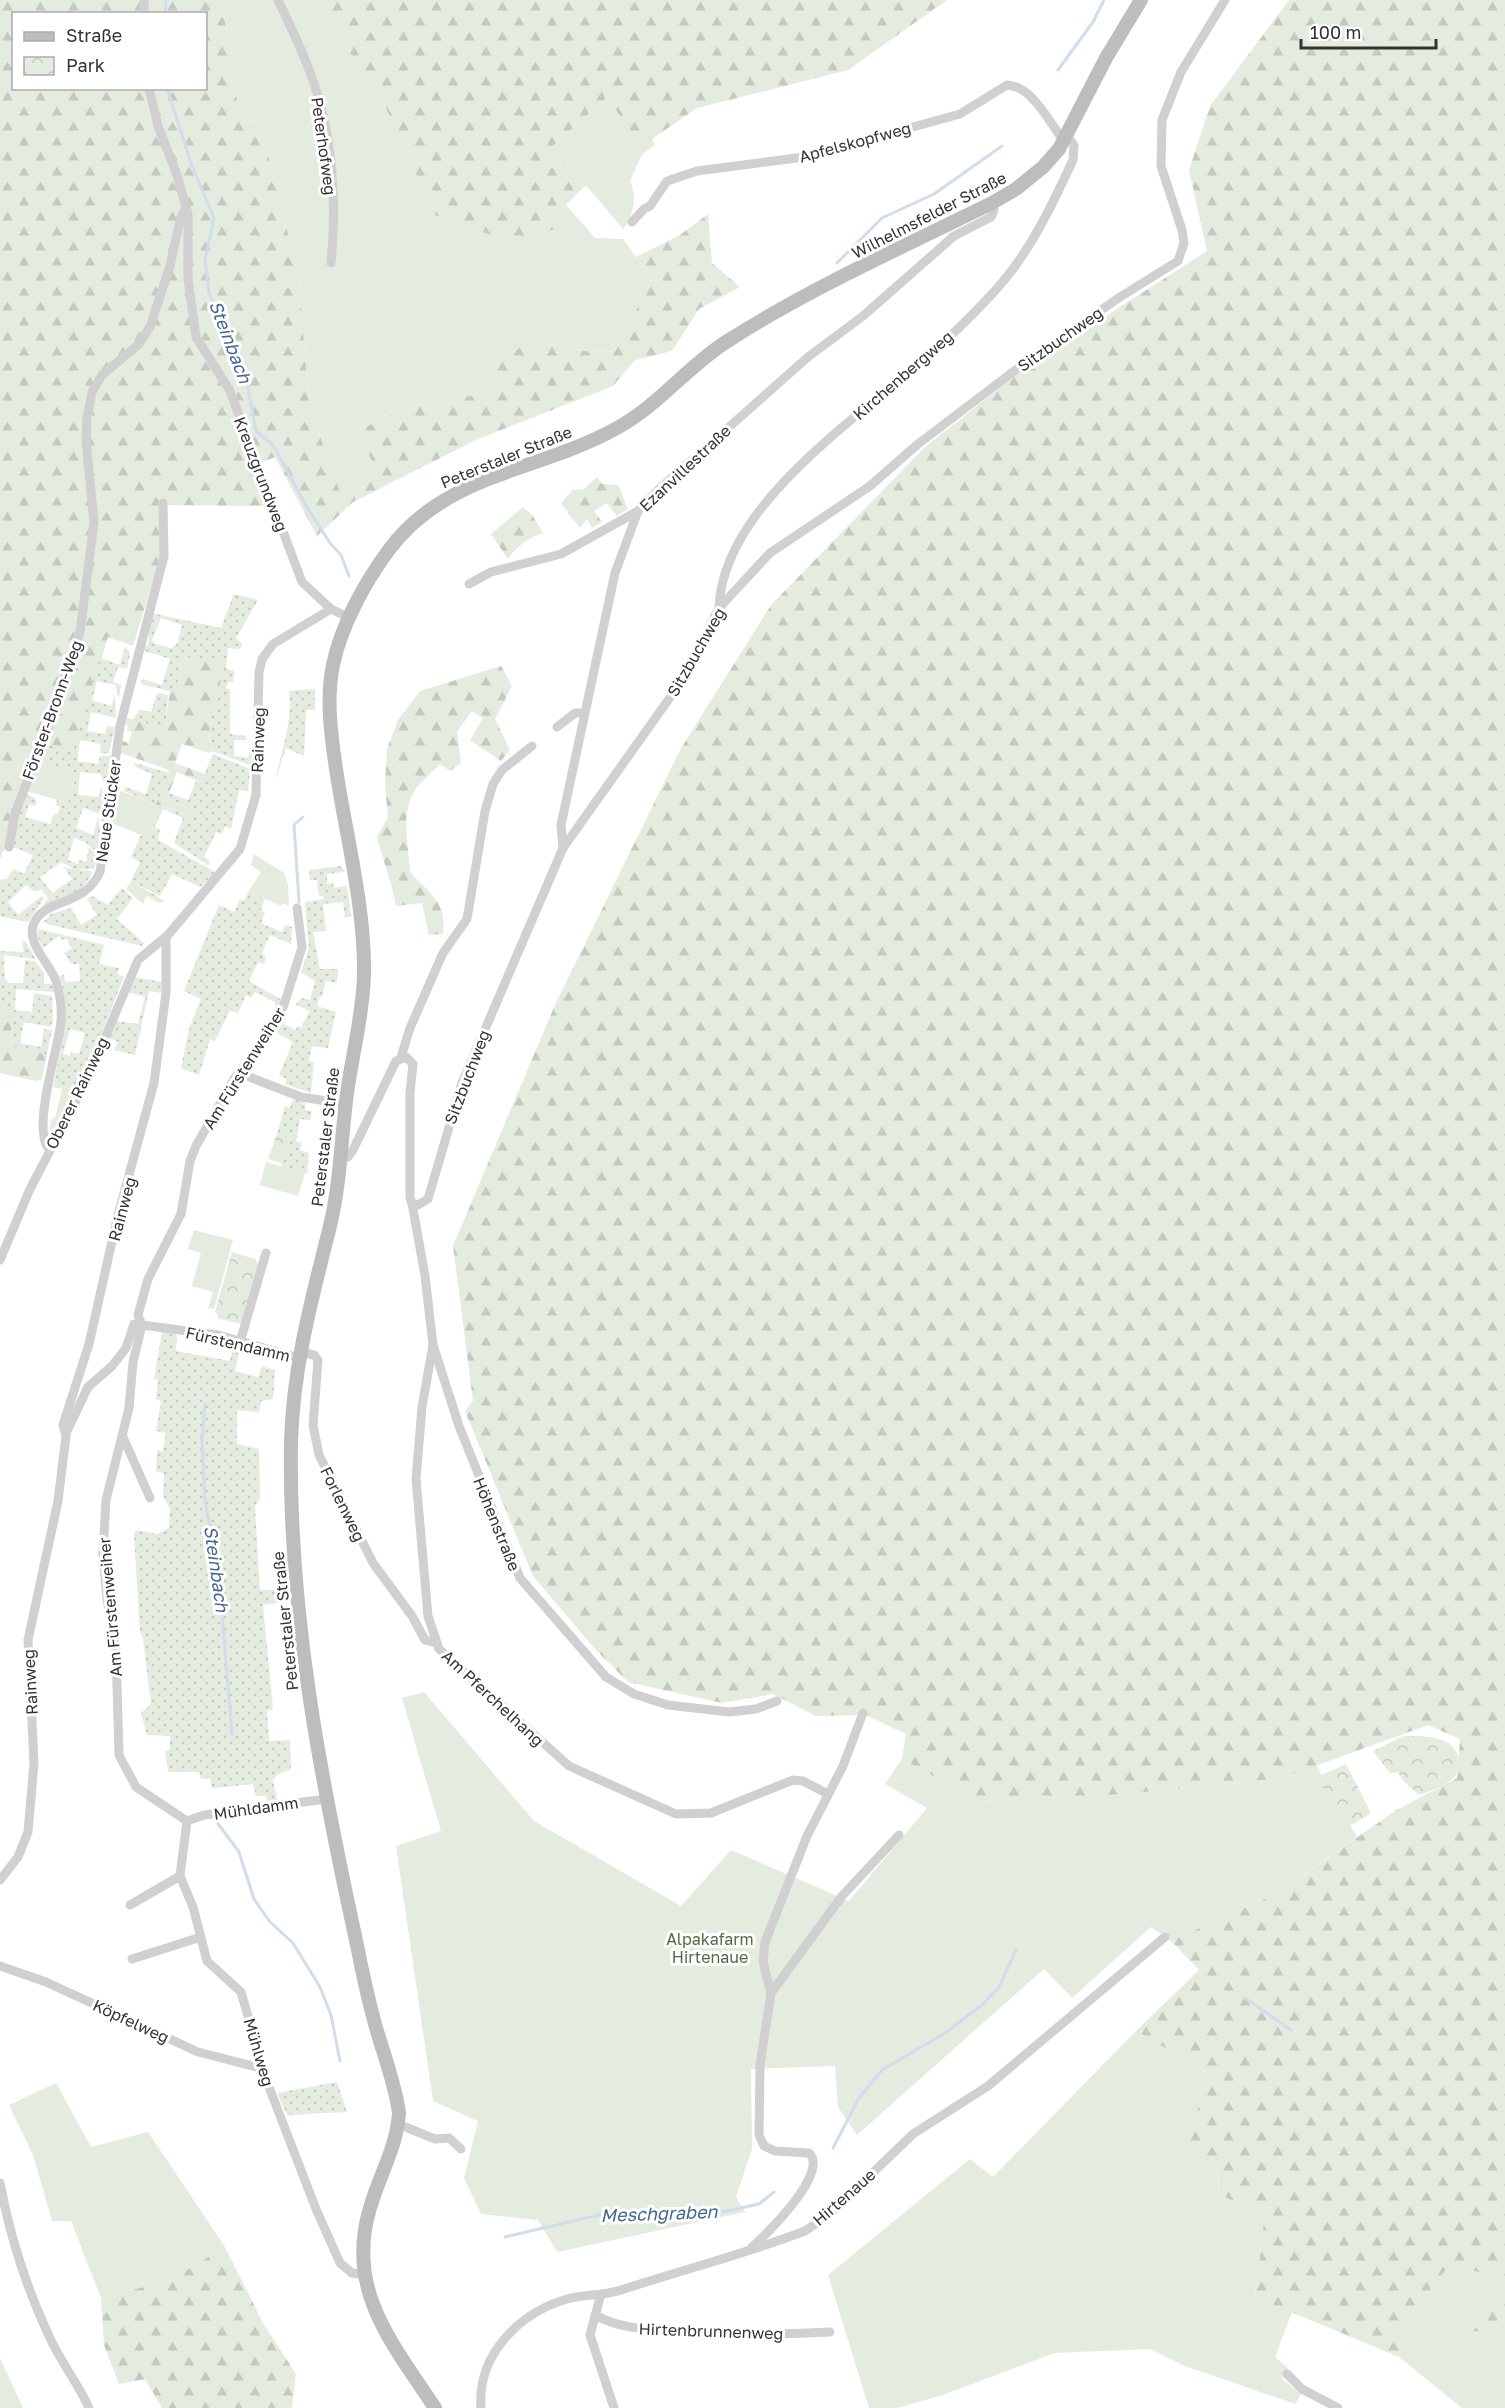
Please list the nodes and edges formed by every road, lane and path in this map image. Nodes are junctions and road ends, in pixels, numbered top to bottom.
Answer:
1 (278, 0) edge
2 (1141, 0) edge
3 (1225, 0) edge
4 (150, 90) edge
5 (1065, 139) junction
6 (992, 203) junction
7 (186, 206) junction
8 (632, 222) dead end
9 (331, 263) dead end
10 (719, 347) joint
11 (163, 503) dead end
12 (638, 511) junction
13 (469, 584) dead end
14 (719, 608) junction
15 (331, 609) junction
16 (350, 618) junction
17 (584, 713) junction
18 (556, 727) dead end
19 (532, 746) dead end
20 (9, 847) dead end
21 (563, 849) junction
22 (297, 908) dead end
23 (166, 937) junction
24 (401, 1057) junction
25 (239, 1073) junction
26 (346, 1104) junction
27 (50, 1150) junction
28 (341, 1159) junction
29 (412, 1203) junction
30 (266, 1253) dead end
31 (0, 1260) edge
32 (142, 1325) junction
33 (240, 1342) junction
34 (433, 1345) junction
35 (299, 1355) junction
36 (66, 1436) junction
37 (123, 1437) junction
38 (150, 1498) dead end
39 (436, 1643) junction
40 (777, 1701) dead end
41 (863, 1713) dead end
42 (828, 1794) junction
43 (326, 1799) junction
44 (187, 1821) junction
45 (899, 1835) dead end
46 (180, 1876) junction
47 (0, 1880) edge
48 (130, 1905) dead end
49 (1166, 1936) dead end
50 (201, 1937) junction
51 (132, 1959) dead end
52 (0, 1966) edge
53 (771, 1993) junction
54 (264, 2070) junction
55 (398, 2124) junction
56 (460, 2149) dead end
57 (0, 2183) edge
58 (750, 2249) junction
59 (365, 2276) junction
60 (601, 2294) junction
61 (595, 2315) junction
62 (830, 2332) dead end
63 (1287, 2374) dead end
64 (89, 2408) edge
65 (435, 2408) edge
66 (481, 2408) edge
67 (614, 2408) edge
68 (1338, 2408) edge

1 - 9 street, Peterhofweg
2 - 5 main road, Wilhelmsfelder Straße
3 - 14 street, Sitzbuchweg
4 - 7 street, Kreuzgrundweg
5 - 6 main road, Wilhelmsfelder Straße
5 - 8 street, Apfelskopfweg
5 - 14 street, Kirchenbergweg
6 - 10 main road, Wilhelmsfelder Straße
6 - 12 street, Ezanvillestraße
7 - 15 street, Kreuzgrundweg
7 - 20 street, Förster-Bronn-Weg
10 - 16 main road, Peterstaler Straße
11 - 27 street, Neue Stücker
12 - 13 street
12 - 17 street, Ezanvillestraße
14 - 21 street, Sitzbuchweg
15 - 16 street
15 - 23 street, Rainweg
16 - 26 main road, Peterstaler Straße
17 - 18 street
17 - 21 street, Ezanvillestraße
19 - 24 street
21 - 29 street, Sitzbuchweg
22 - 25 street, Am Fürstenweiher
23 - 27 street, Oberer Rainweg
23 - 36 street, Rainweg
24 - 28 street
24 - 29 street
25 - 26 street
25 - 32 street, Am Fürstenweiher
26 - 28 main road, Peterstaler Straße
27 - 31 street, Oberer Rainweg
28 - 35 main road, Peterstaler Straße
29 - 34 street, Höhenstraße
30 - 33 street
32 - 33 street, Fürstendamm
32 - 36 street
32 - 37 street, Am Fürstenweiher
33 - 35 street, Fürstendamm
34 - 39 street, Am Pferchelhang
34 - 40 street, Höhenstraße
35 - 39 street, Forlenweg
35 - 43 main road, Peterstaler Straße
36 - 47 street, Rainweg
37 - 38 street
37 - 44 street, Am Fürstenweiher
39 - 42 street, Am Pferchelhang
41 - 42 street
42 - 53 street
43 - 44 street, Mühldamm
43 - 55 main road, Peterstaler Straße
44 - 46 street
45 - 53 street
46 - 48 street
46 - 50 street, Mühlweg
49 - 58 street, Hirtenaue
50 - 51 street
50 - 54 street, Mühlweg
52 - 54 street, Köpfelweg
53 - 58 street
54 - 59 street, Mühlweg
55 - 56 street
55 - 59 main road, Peterstaler Straße
57 - 64 street
58 - 60 street, Hirtenaue
59 - 65 main road, Peterstaler Straße
60 - 61 street
60 - 66 street, Hirtenaue
61 - 62 street, Hirtenbrunnenweg
61 - 67 street
63 - 68 street

